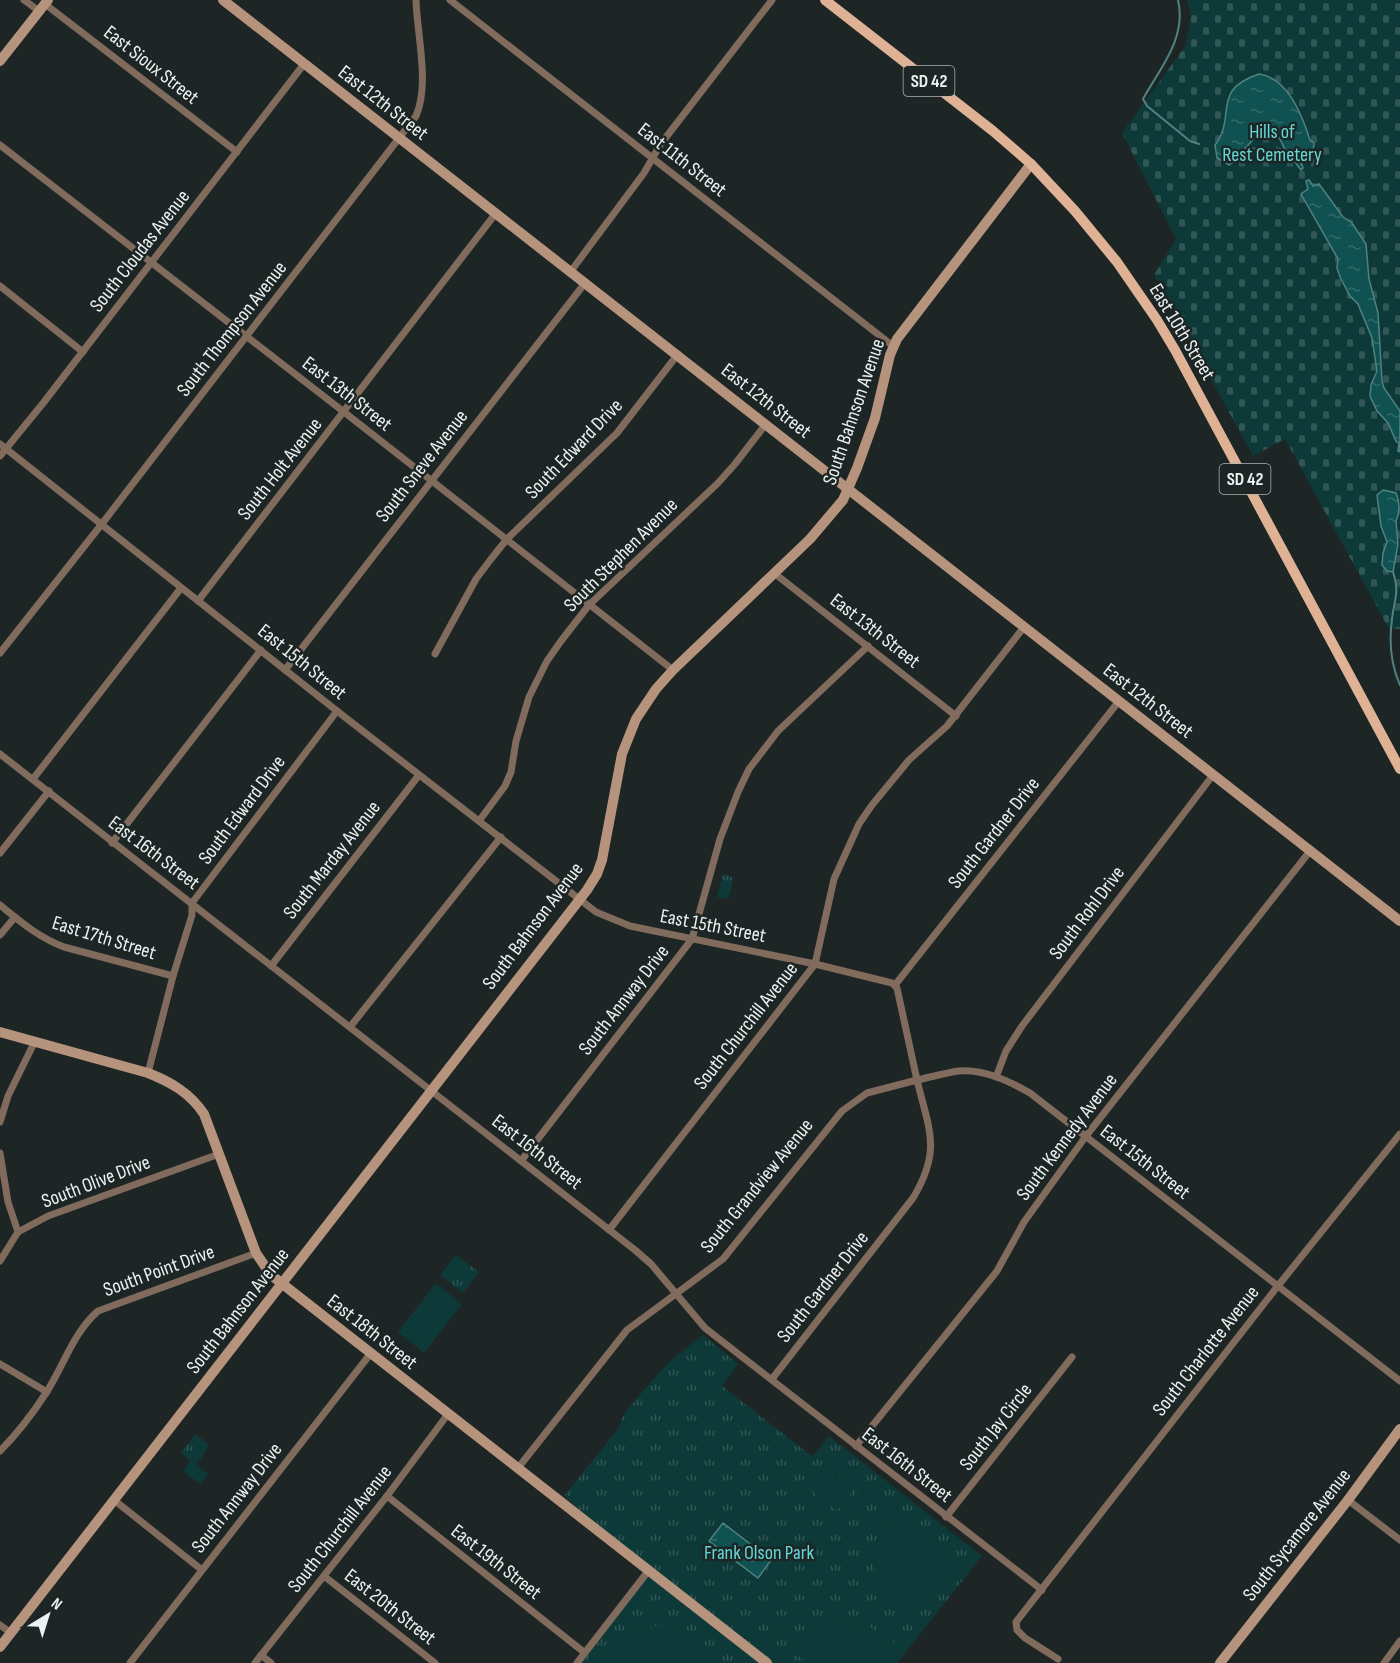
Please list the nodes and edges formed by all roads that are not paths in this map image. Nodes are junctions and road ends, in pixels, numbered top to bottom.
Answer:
1 (24, 0) edge
2 (223, 0) edge
3 (416, 0) edge
4 (450, 0) edge
5 (772, 0) edge
6 (825, 0) edge
7 (44, 5) edge
8 (0, 61) edge
9 (304, 64) junction
10 (400, 139) junction
11 (0, 145) edge
12 (237, 152) junction
13 (652, 158) junction
14 (1031, 164) junction
15 (496, 213) junction
16 (151, 263) junction
17 (571, 271) junction
18 (585, 283) junction
19 (0, 286) edge
20 (247, 337) junction
21 (893, 346) junction
22 (83, 352) junction
23 (678, 354) junction
24 (344, 412) junction
25 (766, 424) junction
26 (3, 446) edge
27 (0, 456) edge
28 (432, 480) junction
29 (849, 489) junction
30 (101, 525) junction
31 (507, 539) junction
32 (774, 573) junction
33 (181, 588) junction
34 (198, 601) junction
35 (589, 605) junction
36 (1024, 627) junction
37 (868, 646) junction
38 (261, 650) junction
39 (0, 653) edge
40 (435, 654) dead end
41 (285, 670) junction
42 (673, 670) junction
43 (1119, 701) junction
44 (337, 711) junction
45 (956, 716) junction
46 (0, 754) edge
47 (1400, 769) edge
48 (419, 775) junction
49 (1213, 775) junction
50 (33, 779) junction
51 (49, 791) junction
52 (479, 820) junction
53 (501, 837) junction
54 (112, 843) junction
55 (1310, 851) junction
56 (0, 853) edge
57 (580, 899) junction
58 (192, 903) junction
59 (0, 905) edge
60 (15, 917) junction
61 (1400, 921) edge
62 (0, 935) edge
63 (692, 939) junction
64 (815, 964) junction
65 (271, 966) junction
66 (172, 976) junction
67 (895, 985) junction
68 (350, 1027) junction
69 (0, 1032) edge
70 (34, 1041) junction
71 (148, 1073) junction
72 (996, 1077) junction
73 (917, 1080) junction
74 (431, 1091) junction
75 (0, 1122) edge
76 (1400, 1134) edge
77 (1086, 1136) junction
78 (0, 1153) edge
79 (219, 1154) junction
80 (521, 1161) junction
81 (609, 1230) junction
82 (18, 1232) junction
83 (256, 1253) junction
84 (0, 1261) edge
85 (282, 1285) junction
86 (1277, 1287) junction
87 (676, 1293) junction
88 (371, 1353) junction
89 (1072, 1357) dead end
90 (0, 1364) edge
91 (772, 1379) junction
92 (1400, 1381) edge
93 (47, 1392) junction
94 (448, 1414) junction
95 (1400, 1429) edge
96 (856, 1446) junction
97 (0, 1450) edge
98 (518, 1468) junction
99 (387, 1496) junction
100 (114, 1500) junction
101 (1348, 1500) junction
102 (946, 1517) junction
103 (1400, 1540) edge
104 (202, 1570) junction
105 (649, 1570) junction
106 (324, 1576) junction
107 (1042, 1590) junction
108 (0, 1625) edge
109 (11, 1633) junction
110 (1400, 1641) edge
111 (0, 1647) edge
112 (585, 1653) junction
113 (261, 1655) junction
114 (1058, 1659) dead end
115 (130, 1663) edge
116 (255, 1663) edge
117 (271, 1663) edge
118 (435, 1663) edge
119 (577, 1663) edge
120 (767, 1663) edge
121 (1220, 1663) edge
122 (1384, 1663) edge

1 - 7 street, East Sioux Street
2 - 9 street, East 12th Street
3 - 10 street, South Thompson Avenue
4 - 13 street, East 11th Street
5 - 13 street
6 - 14 main road, East 10th Street / SD 42
7 - 8 street
7 - 12 street, East Sioux Street
9 - 10 street, East 12th Street
9 - 12 street, South Cloudas Avenue
10 - 15 street, East 12th Street
10 - 20 street, South Thompson Avenue
11 - 16 street, East 13th Street
12 - 16 street, South Cloudas Avenue
13 - 17 street
13 - 21 street, East 11th Street
14 - 21 street, South Bahnson Avenue
14 - 47 main road, East 10th Street / SD 42
15 - 17 street, East 12th Street
15 - 24 street, South Holt Avenue
16 - 20 street, East 13th Street
16 - 22 street, South Cloudas Avenue
17 - 18 street, East 12th Street
18 - 23 street, East 12th Street
18 - 28 street, South Sneve Avenue
19 - 22 street
20 - 24 street, East 13th Street
20 - 30 street, South Thompson Avenue
21 - 29 street, South Bahnson Avenue
22 - 26 street, South Cloudas Avenue
23 - 25 street, East 12th Street
23 - 31 street, South Edward Drive
24 - 28 street, East 13th Street
24 - 34 street, South Holt Avenue
25 - 29 street, East 12th Street
25 - 35 street, South Stephen Avenue
26 - 27 street, South Cloudas Avenue
26 - 30 street, East 15th Street
28 - 31 street, East 13th Street
28 - 41 street, South Sneve Avenue
29 - 32 street, South Bahnson Avenue
29 - 36 street, East 12th Street
30 - 33 street, East 15th Street
30 - 39 street, South Thompson Avenue
31 - 35 street, East 13th Street
31 - 40 street, South Edward Drive
32 - 37 street, East 13th Street
32 - 42 street, South Bahnson Avenue
33 - 34 street, East 15th Street
33 - 50 street
34 - 38 street, East 15th Street
35 - 42 street, East 13th Street
35 - 52 street, South Stephen Avenue
36 - 43 street, East 12th Street
36 - 45 street, South Churchill Avenue
37 - 45 street, East 13th Street
37 - 63 street, South Annway Drive
38 - 41 street, East 15th Street
38 - 54 street
41 - 44 street, East 15th Street
42 - 57 street, South Bahnson Avenue
43 - 49 street, East 12th Street
43 - 67 street, South Gardner Drive
44 - 48 street, East 15th Street
44 - 58 street, South Edward Drive
45 - 64 street, South Churchill Avenue
46 - 50 street, East 16th Street
48 - 52 street, East 15th Street
48 - 65 street, South Marday Avenue
49 - 55 street, East 12th Street
49 - 72 street, South Rohl Drive
50 - 51 street, East 16th Street
51 - 54 street, East 16th Street
51 - 56 street
52 - 53 street, East 15th Street
53 - 57 street, East 15th Street
53 - 68 street
54 - 58 street, East 16th Street
55 - 61 street, East 12th Street
55 - 77 street, South Kennedy Avenue
57 - 63 street, East 15th Street
57 - 74 street, South Bahnson Avenue
58 - 65 street, East 16th Street
58 - 66 street, South Edward Drive
59 - 60 street, East 17th Street
60 - 62 street
60 - 66 street, East 17th Street
63 - 64 street, East 15th Street
63 - 80 street, South Annway Drive
64 - 67 street, East 15th Street
64 - 81 street, South Churchill Avenue
65 - 68 street, East 16th Street
66 - 71 street, South Edward Drive
67 - 73 street
68 - 74 street, East 16th Street
69 - 70 street, East 18th Street
70 - 71 street, East 18th Street
70 - 75 street
71 - 79 street, East 18th Street
72 - 73 street, East 15th Street
72 - 77 street, East 15th Street
73 - 87 street, South Grandview Avenue
73 - 91 street, South Gardner Drive
74 - 80 street, East 16th Street
74 - 85 street, South Bahnson Avenue
76 - 86 street, South Charlotte Avenue
77 - 86 street, East 15th Street
77 - 96 street, South Kennedy Avenue
78 - 82 street
79 - 82 street, South Olive Drive
79 - 83 street, East 18th Street
80 - 81 street, East 16th Street
81 - 87 street, East 16th Street
82 - 84 street
83 - 85 street, East 18th Street
83 - 93 street, South Point Drive
85 - 88 street, East 18th Street
85 - 100 street, South Bahnson Avenue
86 - 92 street, East 15th Street
86 - 107 street, South Charlotte Avenue
87 - 91 street, East 16th Street
87 - 98 street, South Grandview Avenue
88 - 94 street, East 18th Street
88 - 104 street, South Annway Drive
89 - 102 street, South Jay Circle
90 - 93 street
91 - 96 street, East 16th Street
93 - 97 street, South Point Drive
94 - 98 street, East 18th Street
94 - 99 street, South Churchill Avenue
95 - 101 street, South Sycamore Avenue
96 - 102 street, East 16th Street
98 - 105 street, East 18th Street
99 - 106 street, South Churchill Avenue
99 - 112 street, East 19th Street
100 - 104 street
100 - 109 street, South Bahnson Avenue
101 - 103 street
101 - 121 street, South Sycamore Avenue
102 - 107 street, East 16th Street
104 - 115 street, South Annway Drive
105 - 112 street
105 - 120 street, East 18th Street
106 - 113 street, South Churchill Avenue
106 - 118 street, East 20th Street
107 - 114 street, South Charlotte Avenue
108 - 109 street
109 - 111 street, South Bahnson Avenue
110 - 122 street
112 - 119 street
113 - 116 street, South Churchill Avenue
113 - 117 street

